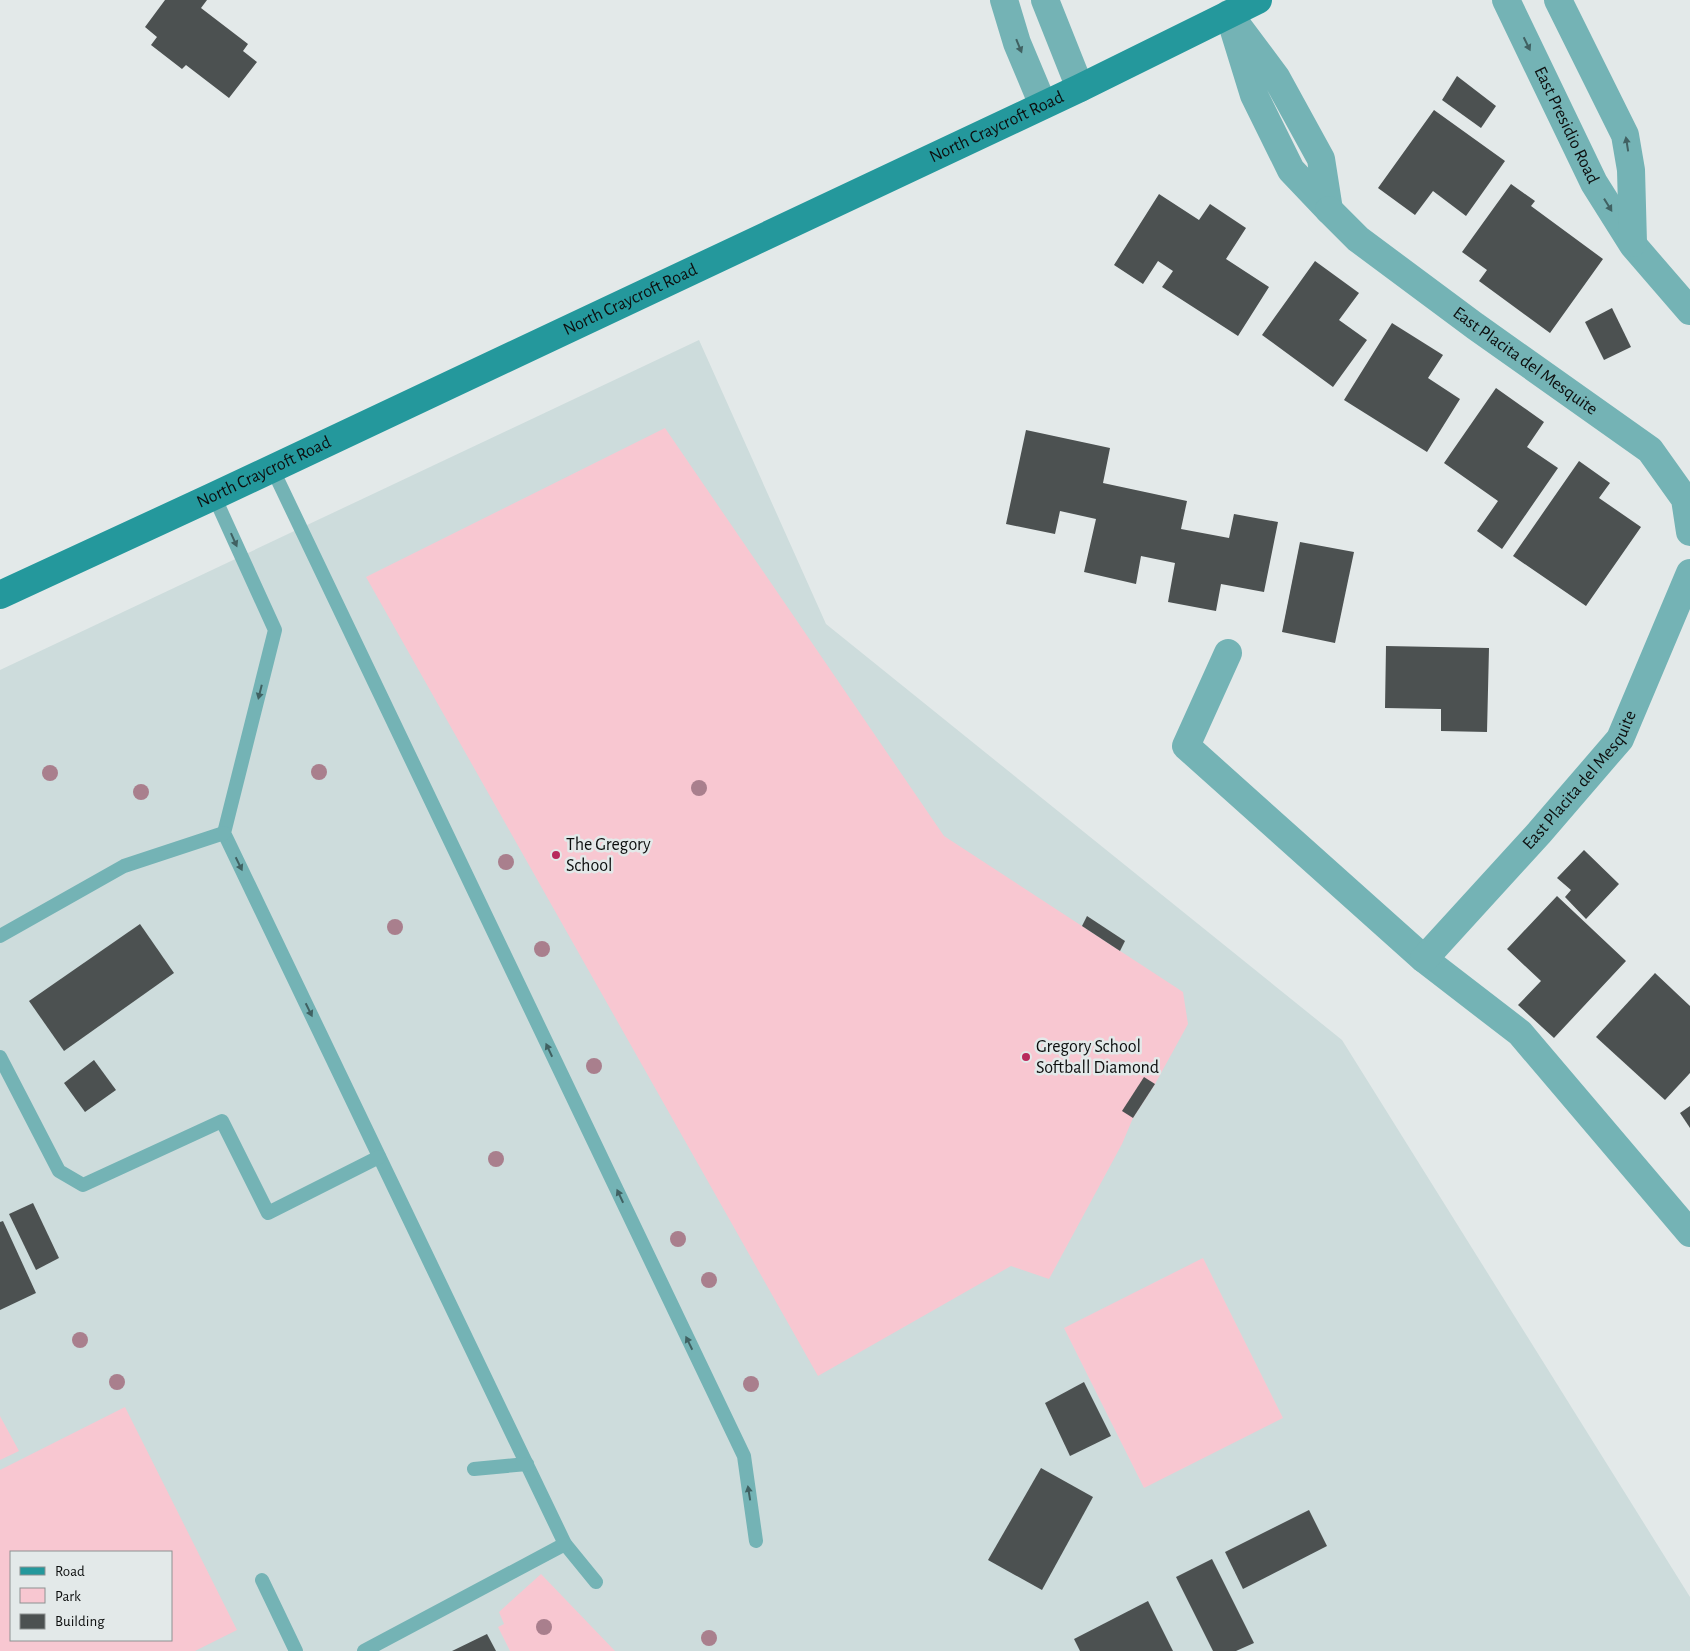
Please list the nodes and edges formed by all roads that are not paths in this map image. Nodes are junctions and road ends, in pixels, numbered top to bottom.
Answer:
1 (1004, 0) edge
2 (1045, 0) edge
3 (1258, 0) edge
4 (1506, 0) edge
5 (1558, 0) edge
6 (1229, 14) junction
7 (1080, 88) junction
8 (1043, 105) junction
9 (1633, 245) junction
10 (1690, 311) edge
11 (272, 468) junction
12 (214, 496) junction
13 (1690, 532) edge
14 (1690, 574) edge
15 (0, 595) edge
16 (1228, 653) dead end
17 (224, 833) junction
18 (0, 936) edge
19 (1424, 959) junction
20 (0, 1057) edge
21 (379, 1157) junction
22 (1690, 1233) edge
23 (527, 1464) junction
24 (474, 1469) dead end
25 (756, 1541) dead end
26 (565, 1544) junction
27 (262, 1580) dead end
28 (596, 1582) dead end
29 (296, 1651) edge
30 (364, 1651) edge

1 -> 8 street
2 - 7 street
3 - 6 main road, North Craycroft Road
4 -> 9 street, East Presidio Road
9 -> 5 street
6 - 7 main road, North Craycroft Road
6 - 13 street, East Placita del Mesquite
7 - 8 main road, North Craycroft Road
8 - 11 main road, North Craycroft Road
9 - 10 street, East Presidio Road
11 - 12 main road, North Craycroft Road
25 -> 11 lane
12 - 15 main road, North Craycroft Road
12 -> 17 lane
14 - 19 street, East Placita del Mesquite
16 - 19 street
17 - 18 lane
17 -> 21 lane
19 - 22 street
20 - 21 lane
21 - 23 lane
23 - 24 lane
23 - 26 lane
26 - 28 lane
26 - 30 lane
27 - 29 lane

